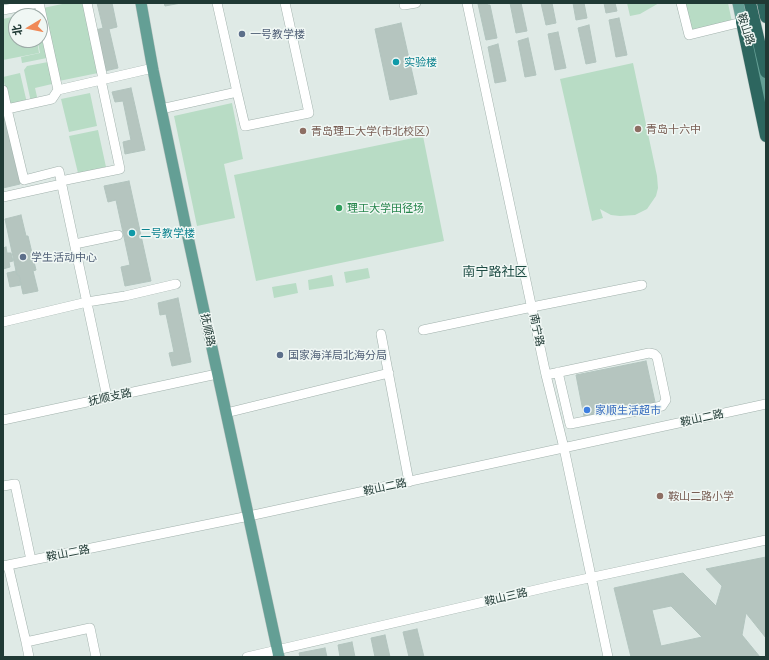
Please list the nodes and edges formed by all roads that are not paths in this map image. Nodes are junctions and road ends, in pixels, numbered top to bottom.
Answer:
1 (39, 3) edge
2 (87, 3) edge
3 (141, 3) edge
4 (217, 3) edge
5 (285, 3) edge
6 (416, 3) edge
7 (467, 3) edge
8 (681, 3) edge
9 (738, 3) edge
10 (750, 3) edge
11 (763, 3) edge
12 (404, 5) dead end
13 (3, 10) edge
14 (766, 17) edge
15 (742, 22) junction
16 (150, 69) junction
17 (766, 72) edge
18 (102, 80) junction
19 (3, 90) edge
20 (58, 90) junction
21 (237, 92) junction
22 (766, 102) edge
23 (5, 109) edge
24 (161, 110) junction
25 (766, 136) edge
26 (62, 182) junction
27 (3, 197) edge
28 (118, 235) dead end
29 (75, 244) junction
30 (176, 284) dead end
31 (642, 285) dead end
32 (87, 302) junction
33 (532, 307) junction
34 (3, 322) edge
35 (423, 330) dead end
36 (381, 334) dead end
37 (558, 372) junction
38 (388, 373) junction
39 (217, 374) junction
40 (546, 375) junction
41 (107, 397) junction
42 (766, 404) edge
43 (226, 413) junction
44 (3, 420) edge
45 (564, 448) junction
46 (409, 482) junction
47 (3, 486) edge
48 (249, 516) junction
49 (766, 540) edge
50 (31, 560) junction
51 (6, 565) edge
52 (591, 578) junction
53 (26, 642) junction
54 (278, 654) edge
55 (29, 657) edge
56 (96, 657) edge
57 (248, 657) edge
58 (608, 657) edge

1 - 13 street
1 - 20 street
2 - 18 street
3 - 16 main road, 抚顺路
4 - 21 street
5 - 21 street
6 - 12 street
7 - 33 street, 南宁路
8 - 15 street
9 - 15 main road, 鞍山路
10 - 17 highway
11 - 14 highway
15 - 22 main road, 鞍山路
15 - 25 highway
16 - 18 street
16 - 24 main road, 抚顺路
18 - 20 street
18 - 26 street
19 - 23 street
20 - 23 street
21 - 24 street
23 - 26 street
24 - 39 main road, 抚顺路
26 - 27 street
26 - 29 street
28 - 29 street
29 - 32 street
30 - 32 street
31 - 33 street
32 - 34 street
32 - 41 street
33 - 35 street
33 - 40 street, 南宁路
36 - 38 street
37 - 37 street
37 - 40 street
38 - 43 street
38 - 46 street
39 - 41 street, 抚顺支路
39 - 43 main road, 抚顺路
40 - 45 street, 南宁路
41 - 44 street, 抚顺支路
42 - 45 street, 鞍山二路
43 - 48 main road, 抚顺路
45 - 46 street, 鞍山二路
45 - 52 street, 南宁路
46 - 48 street, 鞍山二路
47 - 50 street
48 - 50 street, 鞍山二路
48 - 54 main road, 抚顺路
49 - 52 street, 鞍山三路
50 - 51 street, 鞍山二路
51 - 53 street
52 - 54 street, 鞍山三路
52 - 58 street, 南宁路
53 - 55 street
53 - 56 street
54 - 57 street, 鞍山三路

